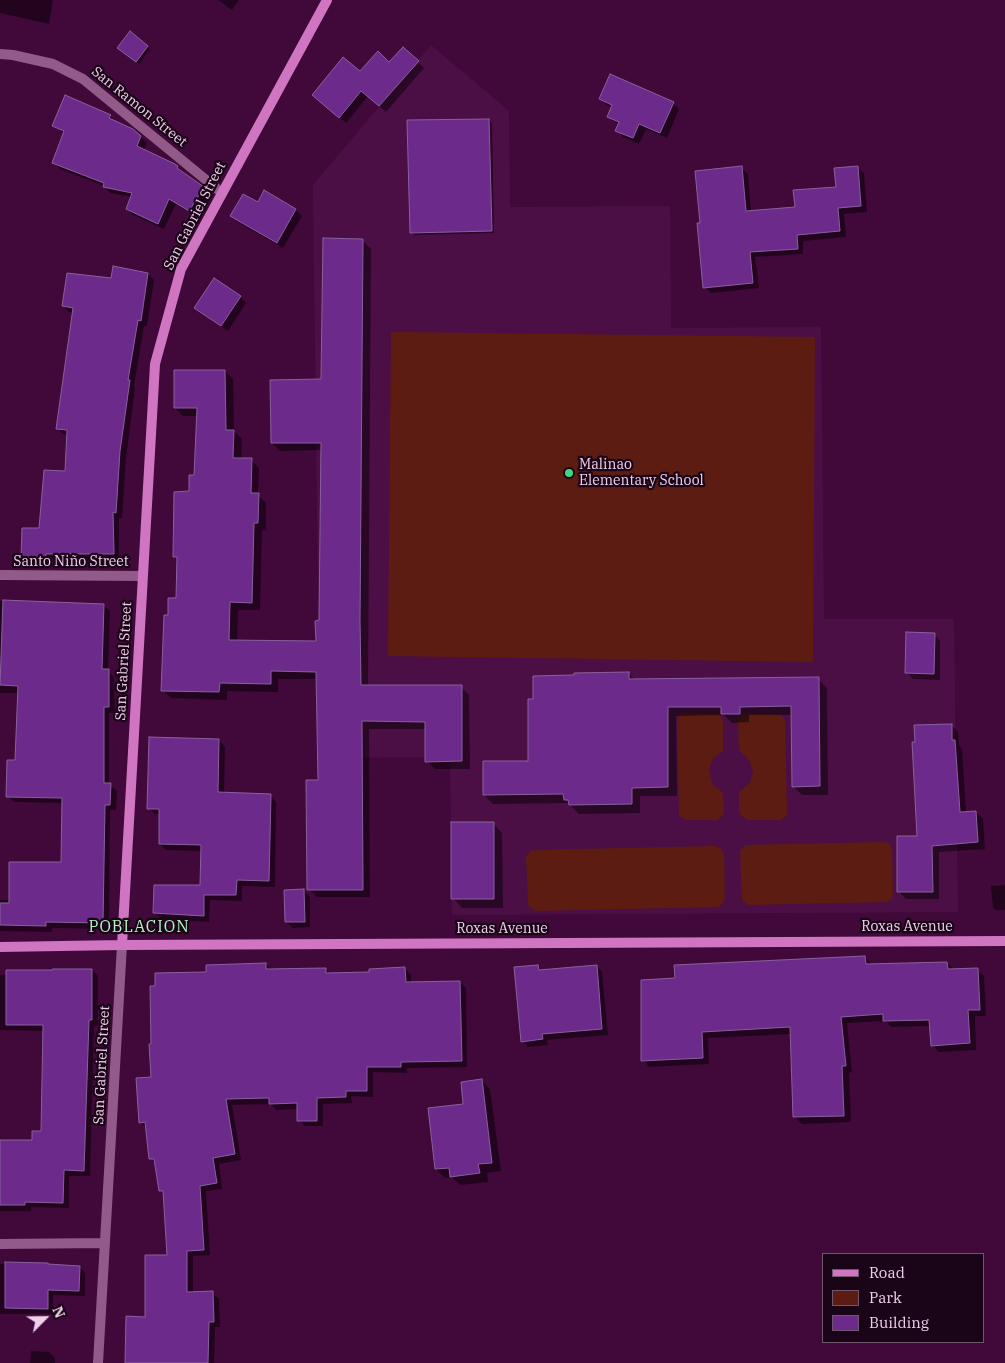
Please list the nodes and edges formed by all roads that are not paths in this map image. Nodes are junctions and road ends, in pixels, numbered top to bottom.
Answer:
1 (327, 0) edge
2 (0, 54) edge
3 (222, 193) junction
4 (0, 575) edge
5 (142, 576) junction
6 (1005, 941) edge
7 (122, 945) junction
8 (0, 948) edge
9 (105, 1243) junction
10 (0, 1244) edge
11 (98, 1363) edge

1 - 3 main road, San Gabriel Street
2 - 3 street, San Ramon Street
3 - 5 main road, San Gabriel Street
4 - 5 street, Santo Niño Street
5 - 7 main road, San Gabriel Street
6 - 7 main road, Roxas Avenue
7 - 8 main road, Roxas Avenue
7 - 9 street, San Gabriel Street
9 - 10 street
9 - 11 street, San Gabriel Street

